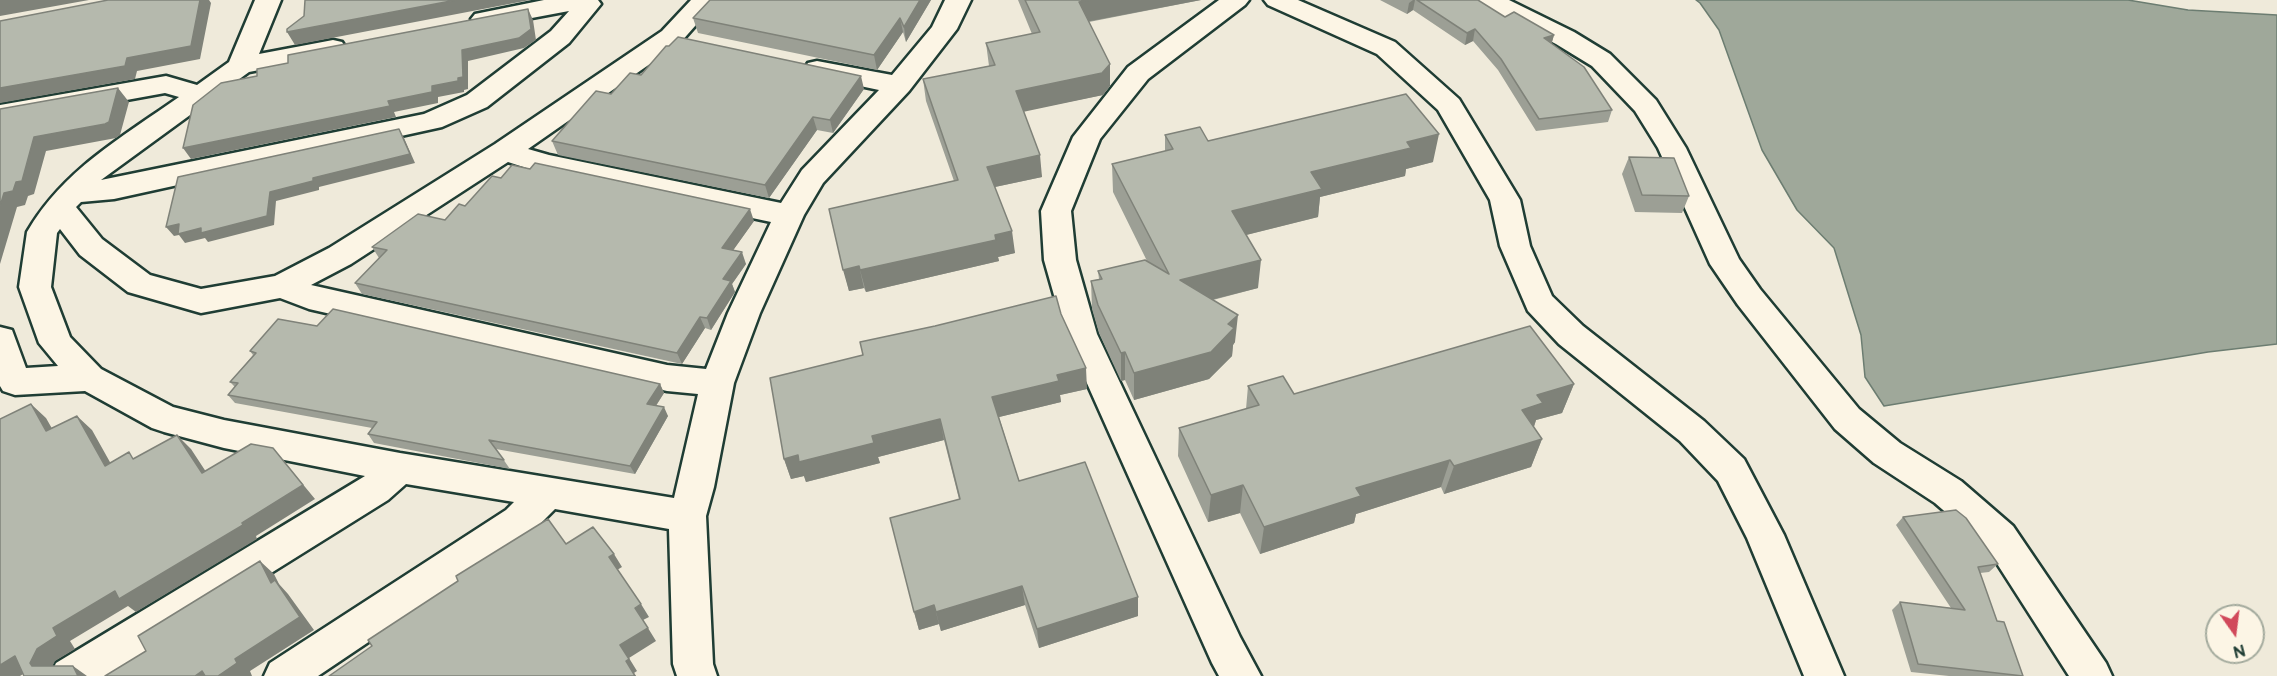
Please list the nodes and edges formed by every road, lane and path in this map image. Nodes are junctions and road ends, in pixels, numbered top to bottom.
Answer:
1 (268, 0) edge
2 (705, 0) edge
3 (958, 0) edge
4 (1236, 0) edge
5 (1277, 0) edge
6 (1489, 0) edge
7 (589, 2) edge
8 (463, 23) edge
9 (358, 43) edge
10 (795, 64) edge
11 (241, 66) junction
12 (899, 85) junction
13 (200, 95) junction
14 (0, 114) edge
15 (505, 151) junction
16 (65, 200) junction
17 (789, 215) junction
18 (282, 286) junction
19 (0, 339) edge
20 (89, 378) junction
21 (717, 383) junction
22 (399, 468) junction
23 (548, 493) junction
24 (687, 516) junction
25 (688, 672) edge
26 (70, 676) edge
27 (284, 676) edge
28 (1241, 676) edge
29 (1824, 676) edge
30 (2092, 676) edge

1 - 11 street
2 - 15 street
3 - 12 street
4 - 28 street
5 - 29 street
6 - 30 street
7 - 8 street
7 - 16 street
9 - 11 street
10 - 12 street
11 - 13 street
12 - 17 street
13 - 14 street
13 - 16 street
15 - 17 street
15 - 18 street
16 - 18 street
16 - 20 street
17 - 21 street
18 - 21 street
19 - 20 street
20 - 22 street
21 - 24 street
22 - 23 street
22 - 26 street
23 - 24 street
23 - 27 street
24 - 25 street

